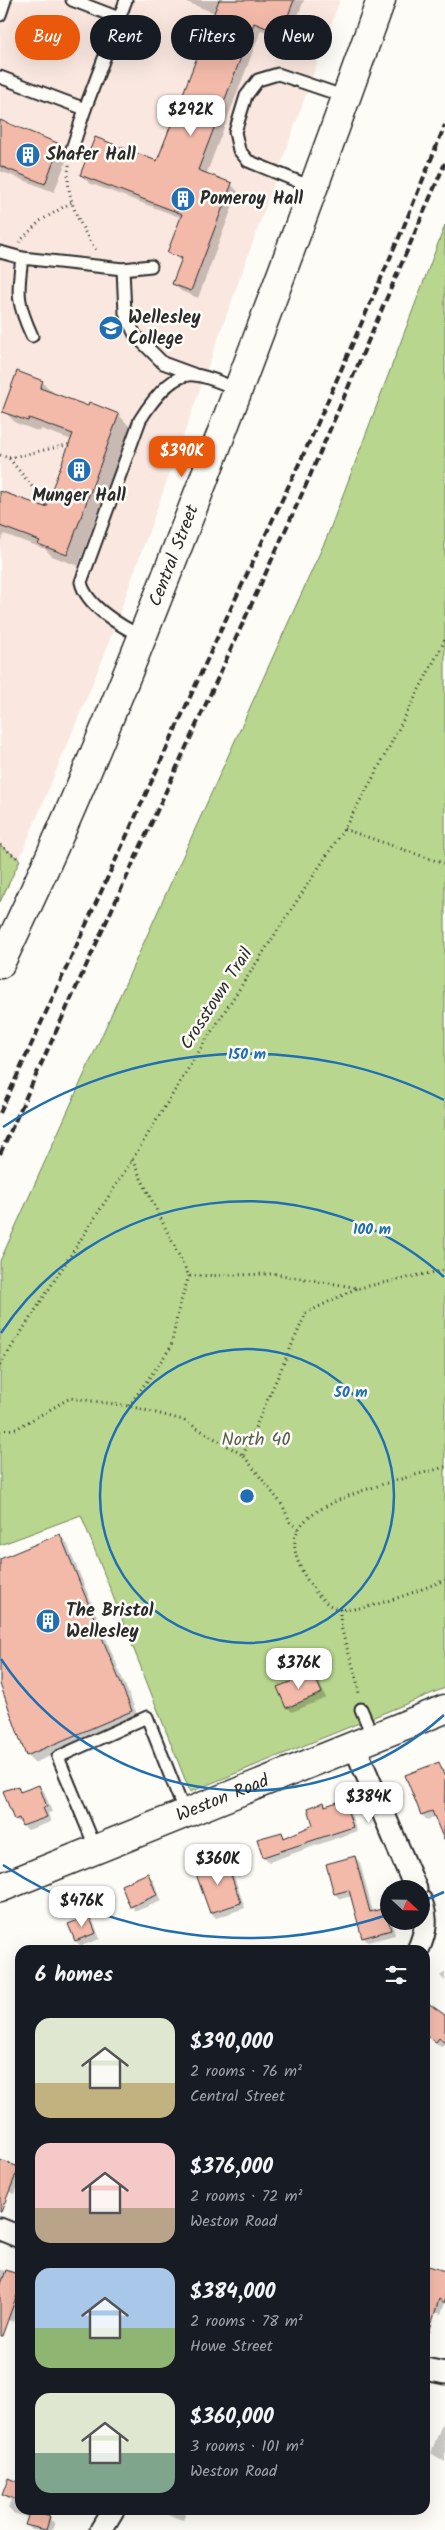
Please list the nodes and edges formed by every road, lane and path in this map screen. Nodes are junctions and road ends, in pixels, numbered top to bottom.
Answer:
1 (5, 0) edge
2 (72, 0) edge
3 (126, 0) edge
4 (381, 0) edge
5 (0, 14) edge
6 (111, 15) edge
7 (120, 15) edge
8 (103, 60) edge
9 (0, 77) edge
10 (346, 97) junction
11 (85, 109) junction
12 (71, 152) joint
13 (314, 188) junction
14 (72, 202) junction
15 (11, 255) edge
16 (151, 266) dead end
17 (107, 268) junction
18 (123, 270) junction
19 (32, 336) dead end
20 (193, 374) junction
21 (239, 390) junction
22 (71, 444) dead end
23 (0, 455) edge
24 (9, 458) junction
25 (50, 509) dead end
26 (142, 637) junction
27 (445, 640) edge
28 (344, 829) junction
29 (0, 845) edge
30 (20, 860) dead end
31 (445, 864) edge
32 (0, 964) edge
33 (132, 1160) junction
34 (445, 1270) edge
35 (189, 1276) junction
36 (359, 1288) junction
37 (0, 1365) edge
38 (129, 1406) junction
39 (0, 1430) edge
40 (243, 1454) junction
41 (445, 1467) edge
42 (298, 1529) junction
43 (445, 1580) edge
44 (340, 1609) junction
45 (361, 1709) joint
46 (445, 1709) edge
47 (364, 1741) junction
48 (185, 1813) junction
49 (96, 1849) junction
50 (413, 1880) edge
51 (0, 1888) edge
52 (426, 1930) edge
53 (420, 1945) edge
54 (0, 2229) edge
55 (15, 2235) edge
56 (430, 2371) edge
57 (445, 2373) edge
58 (110, 2515) edge
59 (101, 2530) edge

1 - 5 lane
2 - 6 lane
3 - 7 lane
4 - 10 main road, Central Street
8 - 11 lane
9 - 11 lane
10 - 13 main road, Central Street
10 - 13 lane
11 - 12 lane
12 - 14 path
13 - 21 main road, Central Street
14 - 15 path
14 - 17 path
15 - 17 lane
15 - 19 lane
16 - 18 lane
17 - 18 lane
18 - 20 lane
20 - 21 lane
20 - 26 lane
21 - 26 main road, Central Street
22 - 24 path
23 - 24 path
24 - 25 path
26 - 32 main road, Central Street
27 - 28 path, Crosstown Trail
28 - 31 path
28 - 33 path, Crosstown Trail
29 - 30 path
33 - 35 path
33 - 37 path, Crosstown Trail
34 - 36 path
35 - 36 path
35 - 38 path
36 - 40 path
38 - 39 path
38 - 40 path
40 - 42 path
41 - 42 path
42 - 44 path
43 - 44 path
44 - 45 path
45 - 47 lane
46 - 47 main road, Weston Road
47 - 48 main road, Weston Road
47 - 50 street
48 - 49 main road, Weston Road
48 - 49 lane
49 - 51 main road, Weston Road
52 - 53 street
54 - 55 street
56 - 57 street
58 - 59 street

